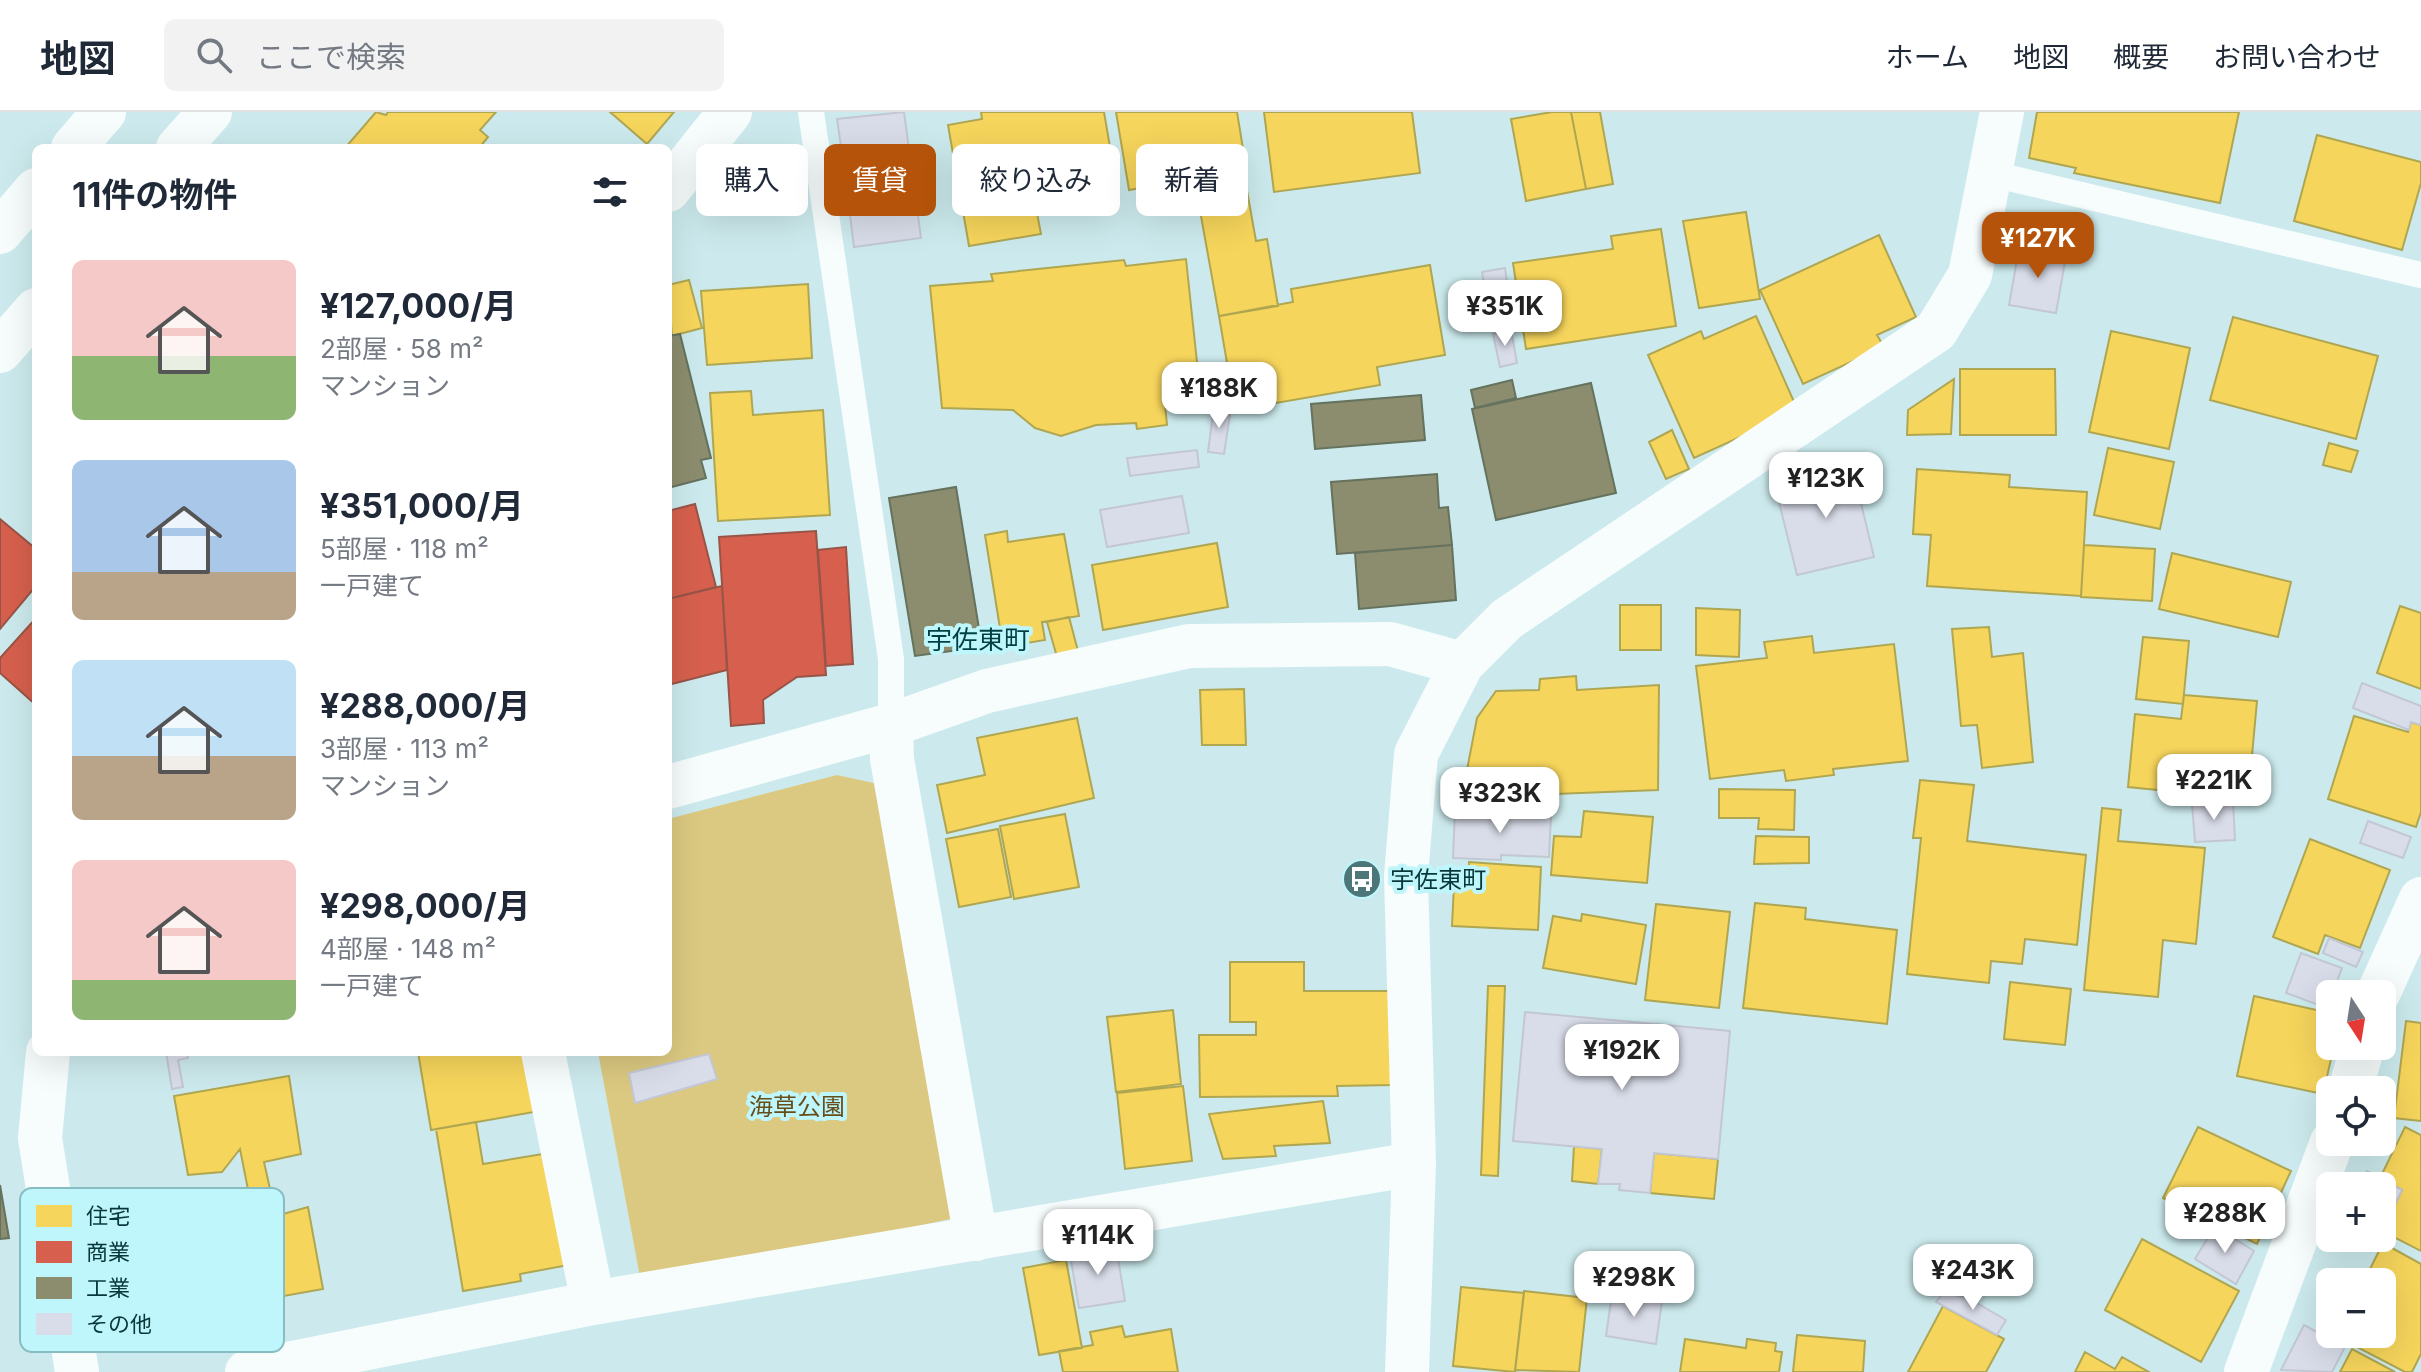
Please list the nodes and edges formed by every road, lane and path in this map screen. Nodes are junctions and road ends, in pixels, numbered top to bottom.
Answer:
1 (104, 112) edge
2 (210, 112) edge
3 (730, 112) edge
4 (811, 112) edge
5 (2002, 112) edge
6 (76, 144) edge
7 (182, 144) edge
8 (1992, 174) junction
9 (672, 185) edge
10 (32, 195) edge
11 (0, 232) edge
12 (2421, 275) edge
13 (32, 315) edge
14 (0, 351) edge
15 (1462, 664) junction
16 (891, 725) junction
17 (672, 786) edge
18 (2421, 899) edge
19 (2384, 980) edge
20 (48, 1056) edge
21 (544, 1056) edge
22 (2327, 1156) edge
23 (1414, 1164) junction
24 (48, 1188) edge
25 (976, 1239) junction
26 (593, 1303) junction
27 (74, 1352) edge
28 (77, 1372) edge
29 (247, 1372) edge
30 (1407, 1372) edge
31 (2246, 1372) edge

1 - 6 street
2 - 7 street
3 - 9 street
4 - 16 lane
5 - 8 street
8 - 12 lane
8 - 15 street
10 - 11 street
13 - 14 street
15 - 16 street
15 - 23 street
16 - 17 street
16 - 25 street
18 - 19 street
20 - 24 street
21 - 26 street
22 - 31 street
23 - 25 street
23 - 30 street
25 - 26 street
26 - 29 street
27 - 28 street

